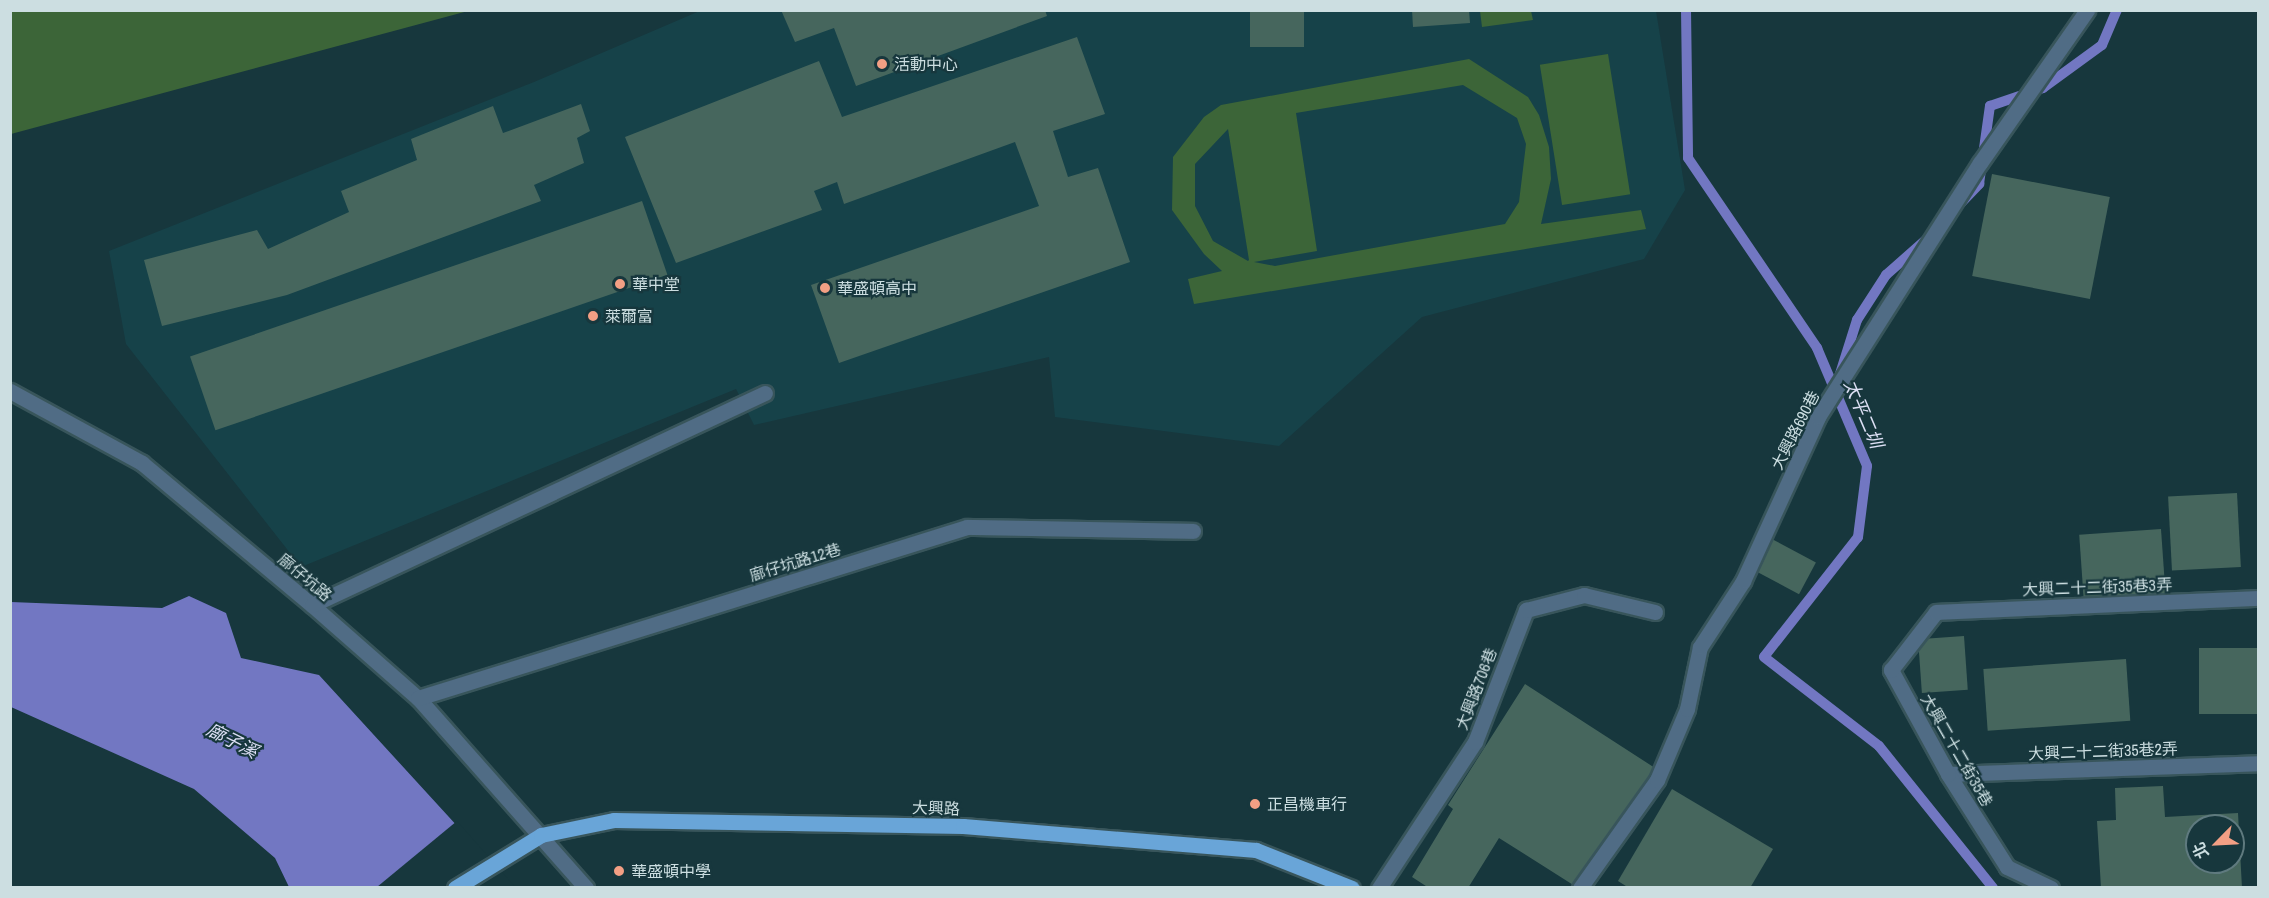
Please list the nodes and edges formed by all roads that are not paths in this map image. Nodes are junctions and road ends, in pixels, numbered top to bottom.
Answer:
1 (2087, 10) edge
2 (10, 391) edge
3 (765, 393) dead end
4 (1193, 531) dead end
5 (2259, 598) edge
6 (312, 605) junction
7 (1655, 612) dead end
8 (1936, 612) joint
9 (418, 699) junction
10 (2259, 763) edge
11 (1948, 774) junction
12 (541, 835) junction
13 (455, 888) edge
14 (585, 888) edge
15 (1352, 888) edge
16 (1378, 888) edge
17 (1580, 888) edge
18 (2051, 888) edge

1 - 17 street, 大興路690巷
2 - 6 street, 廍仔坑路
3 - 6 street
4 - 9 street, 廍仔坑路12巷
5 - 8 street, 大興二十二街35巷3弄
6 - 9 street, 廍仔坑路
7 - 16 street, 大興路706巷
8 - 11 street, 大興二十二街35巷
9 - 12 street, 廍仔坑路
10 - 11 street, 大興二十二街35巷2弄
11 - 18 street, 大興二十二街35巷
12 - 13 main road, 大興路
12 - 14 street, 廍仔坑路
12 - 15 main road, 大興路

